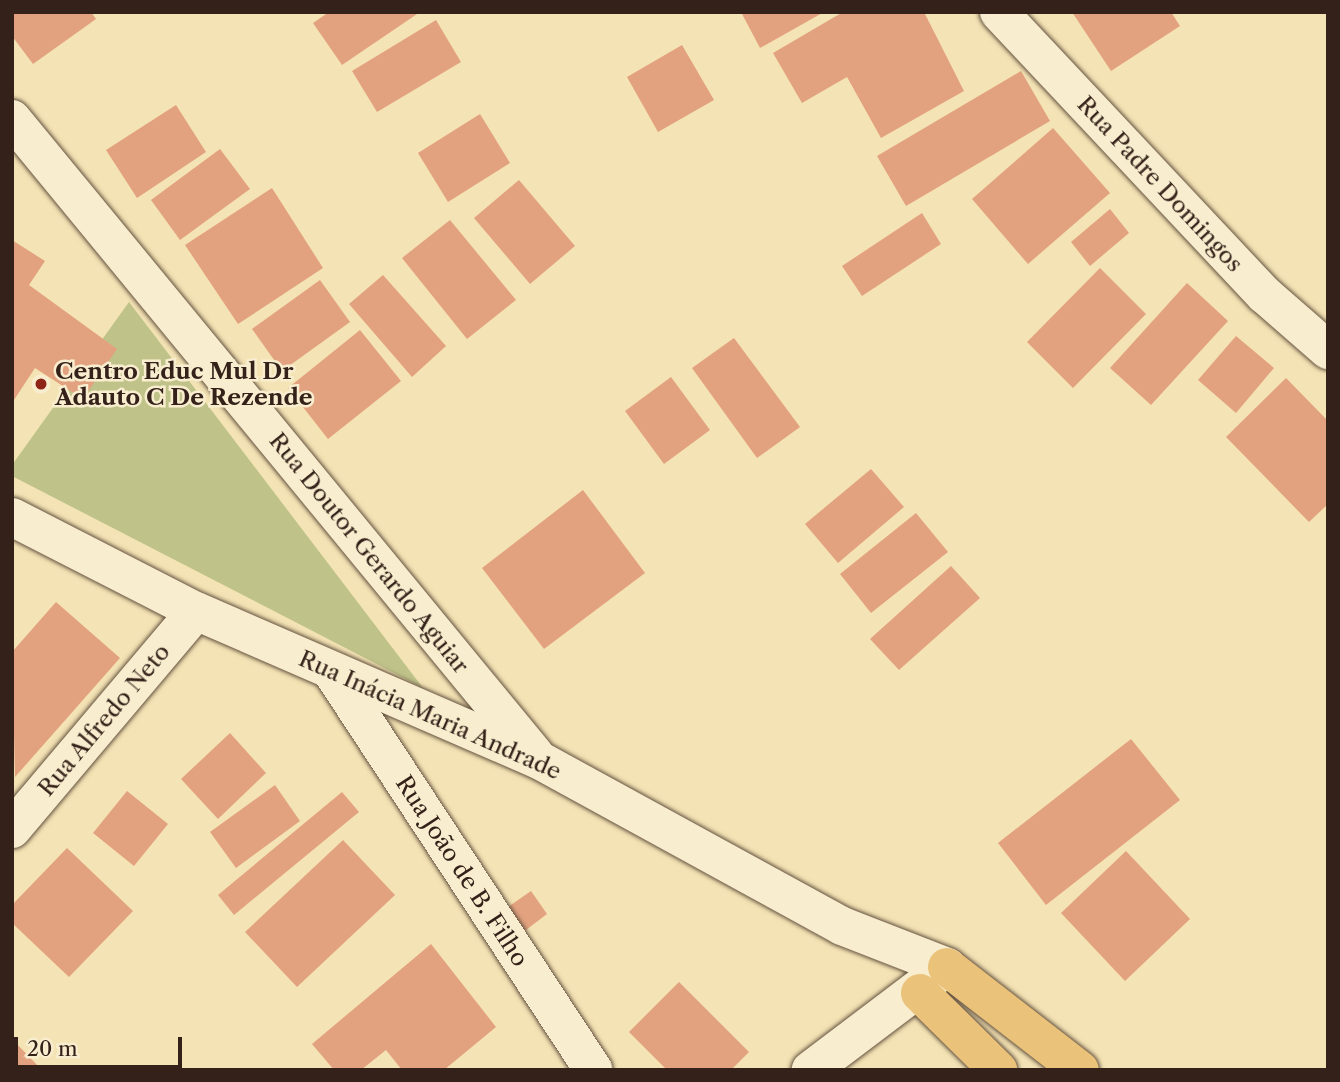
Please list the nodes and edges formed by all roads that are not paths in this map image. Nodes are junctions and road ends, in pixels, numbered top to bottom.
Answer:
1 (999, 12) edge
2 (12, 119) edge
3 (1328, 350) edge
4 (12, 517) edge
5 (197, 611) junction
6 (332, 672) junction
7 (539, 760) junction
8 (12, 829) edge
9 (934, 980) junction
10 (593, 1070) edge
11 (811, 1070) edge
12 (998, 1070) edge
13 (1080, 1070) edge

1 - 3 street, Rua Padre Domingos
2 - 7 street, Rua Doutor Gerardo Aguiar
4 - 5 street, Rua Inácia Maria Andrade
5 - 6 street, Rua Inácia Maria Andrade
5 - 8 street, Rua Alfredo Neto
6 - 7 street, Rua Inácia Maria Andrade
6 - 10 street, Rua João de B. Filho
7 - 9 street, Rua Inácia Maria Andrade
9 - 11 street
9 - 12 main road
9 - 13 main road

